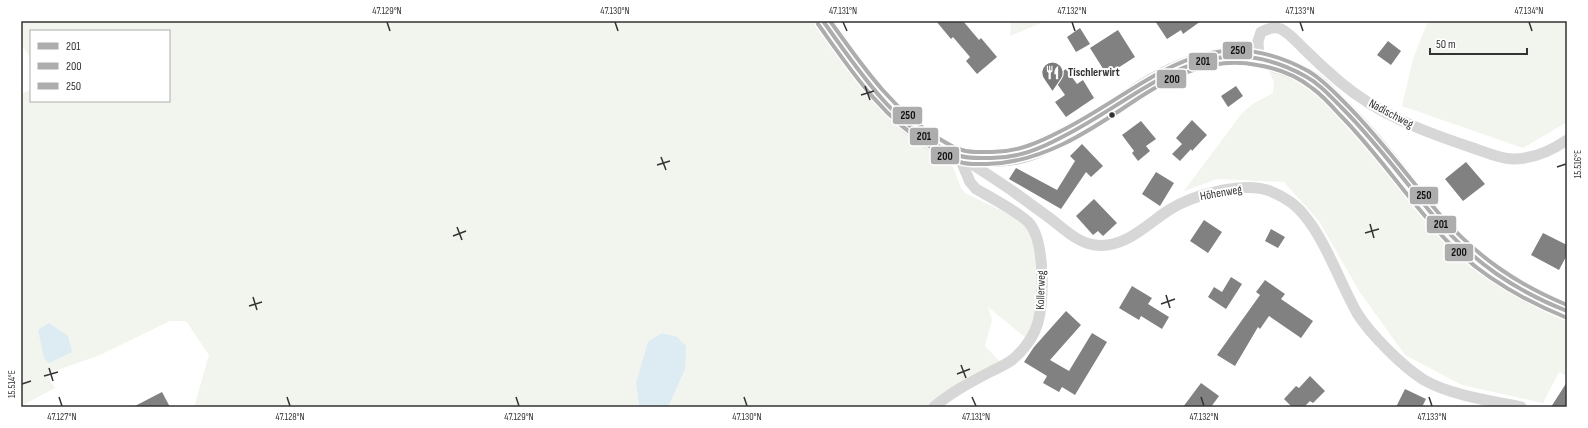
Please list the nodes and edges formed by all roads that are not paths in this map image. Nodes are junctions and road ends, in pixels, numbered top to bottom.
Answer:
1 (823, 21) edge
2 (1259, 59) junction
3 (1567, 140) edge
4 (959, 156) junction
5 (1567, 311) edge
6 (934, 407) edge
7 (1521, 407) edge

1 - 4 main road
2 - 3 street, Nadischweg
2 - 4 main road
2 - 5 main road
4 - 6 street, Kollerweg
4 - 7 street, Höhenweg

